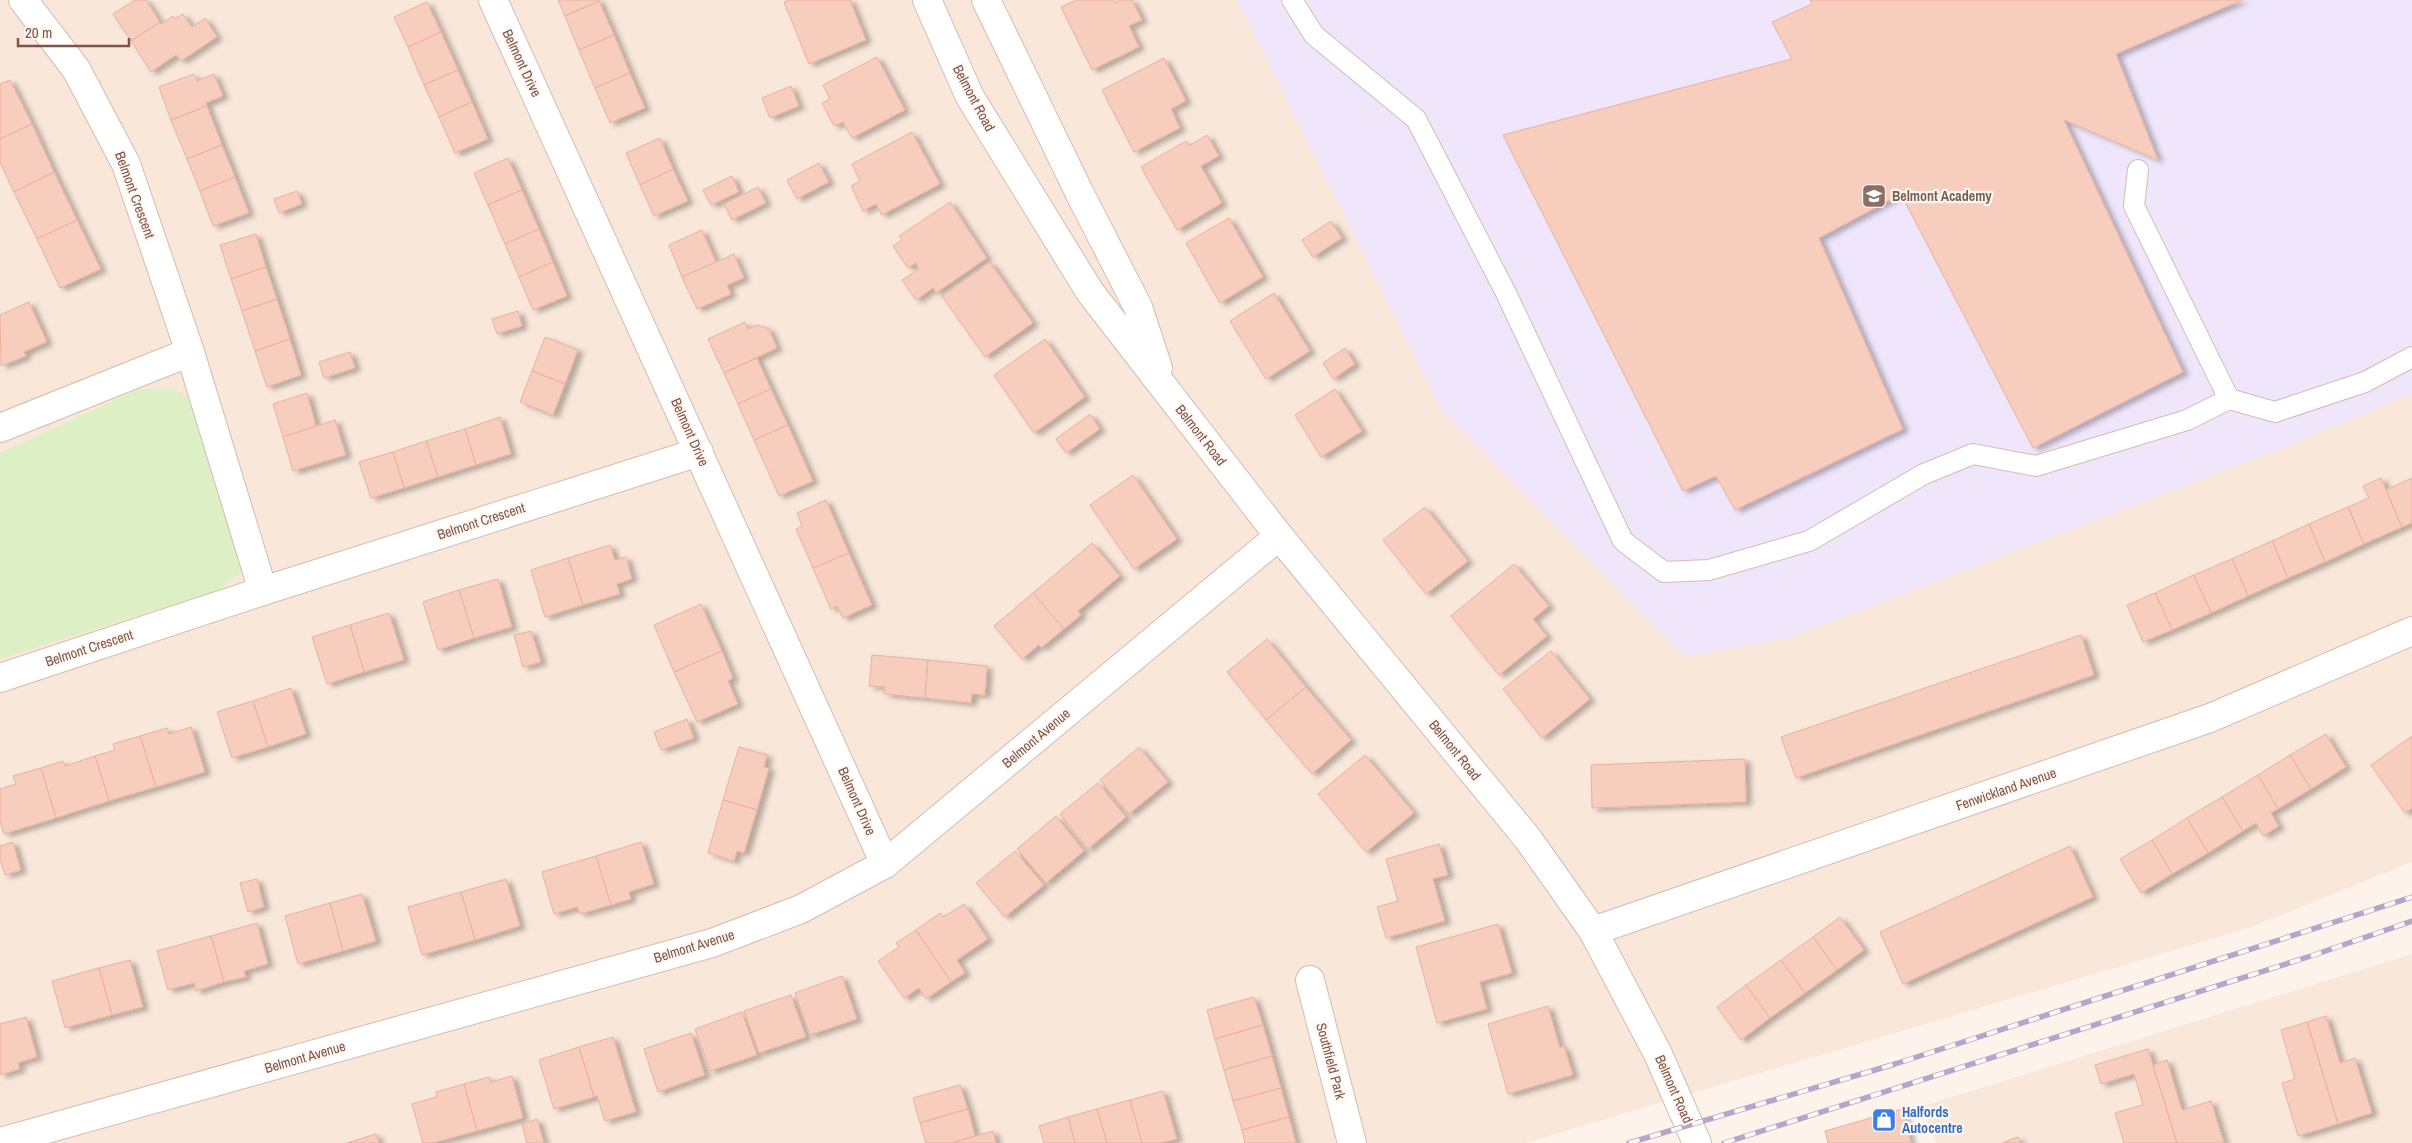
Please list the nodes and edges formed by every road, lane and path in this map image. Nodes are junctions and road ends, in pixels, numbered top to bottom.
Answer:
1 (23, 0) edge
2 (493, 0) edge
3 (927, 0) edge
4 (986, 0) edge
5 (1292, 0) edge
6 (2138, 170) dead end
7 (190, 352) junction
8 (2412, 357) edge
9 (1165, 389) junction
10 (2230, 399) junction
11 (0, 428) edge
12 (699, 452) junction
13 (1279, 536) junction
14 (263, 591) junction
15 (2412, 631) edge
16 (0, 678) edge
17 (885, 864) junction
18 (1593, 931) junction
19 (1310, 980) dead end
20 (0, 1142) edge
21 (1352, 1143) edge
22 (1697, 1143) edge

1 - 7 street, Belmont Crescent
2 - 12 street, Belmont Drive
3 - 9 street, Belmont Road
4 - 9 street, Belmont Road
5 - 10 lane
6 - 10 lane
7 - 11 street
7 - 14 street, Belmont Crescent
8 - 10 lane
9 - 13 street, Belmont Road
12 - 14 street, Belmont Crescent
12 - 17 street, Belmont Drive
13 - 17 street, Belmont Avenue
13 - 18 street, Belmont Road
14 - 16 street, Belmont Crescent
15 - 18 street, Fenwickland Avenue
17 - 20 street, Belmont Avenue
18 - 22 street, Belmont Road
19 - 21 street, Southfield Park

